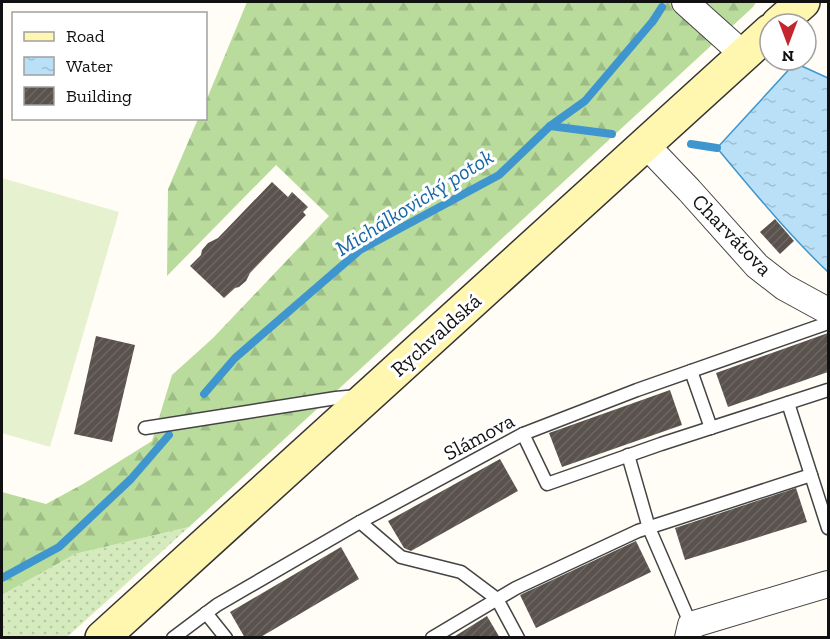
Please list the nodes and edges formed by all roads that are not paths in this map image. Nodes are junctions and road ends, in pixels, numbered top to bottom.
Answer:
1 (685, 2) edge
2 (803, 2) edge
3 (792, 12) edge
4 (758, 42) edge
5 (744, 55) junction
6 (646, 145) junction
7 (828, 310) edge
8 (828, 323) edge
9 (691, 371) junction
10 (828, 390) edge
11 (371, 394) junction
12 (788, 403) junction
13 (145, 428) dead end
14 (711, 428) junction
15 (523, 434) junction
16 (628, 455) junction
17 (811, 475) junction
18 (360, 522) junction
19 (649, 528) junction
20 (828, 528) edge
21 (828, 584) edge
22 (497, 599) junction
23 (206, 613) junction
24 (689, 632) edge
25 (102, 638) edge
26 (173, 638) edge
27 (225, 638) edge
28 (432, 638) edge
29 (518, 638) edge

1 - 5 street
2 - 3 street
4 - 5 street, Rychvaldská
5 - 6 street, Rychvaldská
6 - 7 street, Charvátova
6 - 11 street, Rychvaldská
8 - 9 lane, Slámova
9 - 14 lane
9 - 15 lane, Slámova
10 - 12 lane
11 - 13 lane
11 - 25 street, Rychvaldská
12 - 14 lane
12 - 17 lane
14 - 16 lane
15 - 16 lane
15 - 18 lane, Slámova
16 - 19 lane
17 - 19 lane
17 - 20 lane
18 - 22 lane
18 - 23 lane, Slámova
19 - 22 lane
19 - 24 lane
21 - 24 street
22 - 28 lane
22 - 29 lane
23 - 26 lane, Slámova
23 - 27 lane

